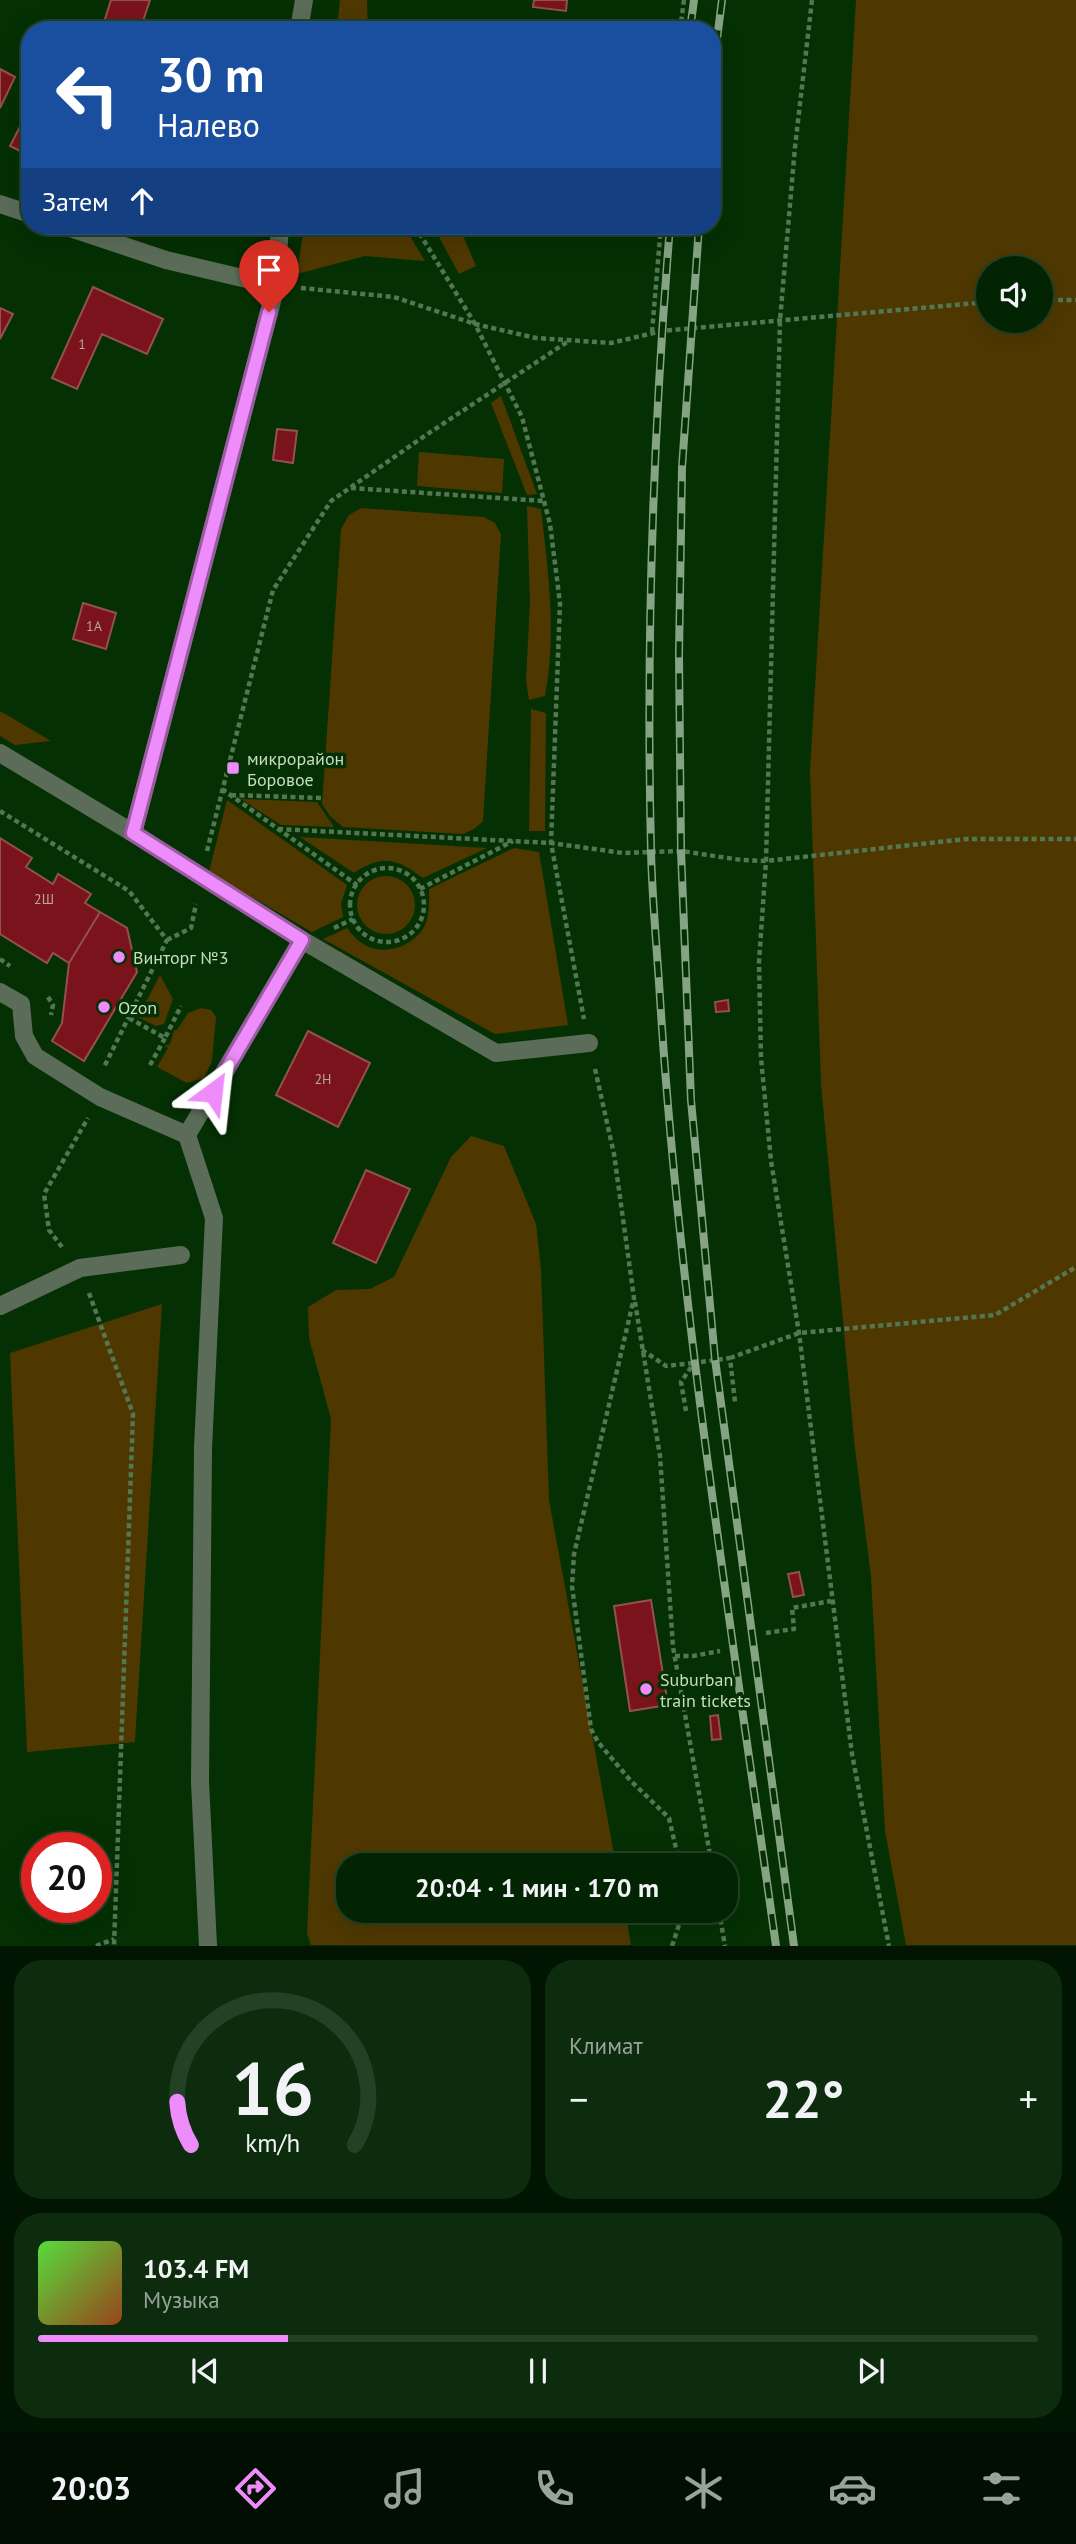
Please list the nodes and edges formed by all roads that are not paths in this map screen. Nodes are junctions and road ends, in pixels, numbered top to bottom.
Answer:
1 (304, 0) edge
2 (300, 21) edge
3 (0, 204) edge
4 (21, 211) edge
5 (91, 235) edge
6 (279, 235) edge
7 (276, 286) junction
8 (0, 753) edge
9 (133, 833) junction
10 (302, 940) junction
11 (0, 992) edge
12 (589, 1043) road end
13 (187, 1135) junction
14 (181, 1255) dead end
15 (0, 1306) edge
16 (208, 1945) edge

1 - 2 street
3 - 4 street
5 - 7 street
6 - 7 street
7 - 9 street
8 - 9 street
9 - 10 street
10 - 12 street
10 - 13 street
11 - 13 street
13 - 16 street
14 - 15 street

